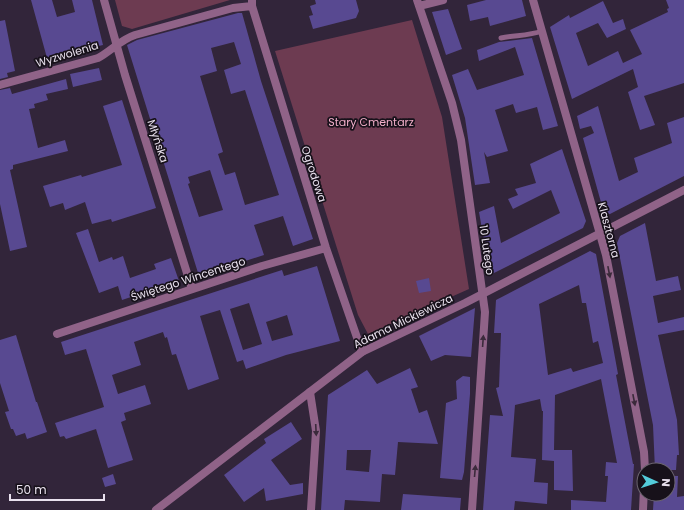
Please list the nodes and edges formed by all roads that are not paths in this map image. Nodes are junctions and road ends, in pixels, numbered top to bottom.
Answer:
1 (104, 0) edge
2 (443, 0) edge
3 (533, 0) edge
4 (252, 3) edge
5 (418, 3) edge
6 (542, 31) junction
7 (501, 38) dead end
8 (117, 45) junction
9 (0, 85) edge
10 (684, 190) edge
11 (600, 234) junction
12 (326, 248) junction
13 (192, 289) junction
14 (483, 293) junction
15 (57, 334) dead end
16 (362, 352) junction
17 (310, 392) junction
18 (644, 462) edge
19 (156, 510) edge
20 (311, 510) edge
21 (472, 510) edge

1 - 8 street, Młyńska
2 - 5 street
3 - 6 street, Klasztorna
4 - 8 street, Wyzwolenia
4 - 12 street, Ogrodowa
5 - 14 street, 10 Lutego
6 - 7 lane
6 - 11 street, Klasztorna
8 - 9 street, Wyzwolenia
8 - 13 street, Młyńska
10 - 11 street, Adama Mickiewicza
11 - 14 street, Adama Mickiewicza
11 -> 18 street, Klasztorna
12 - 13 street, Świętego Wincentego
12 - 16 street, Ogrodowa
13 - 15 street, Świętego Wincentego
14 - 16 street, Adama Mickiewicza
21 -> 14 street, 10 Lutego
16 - 17 street, Adama Mickiewicza
17 - 19 street, Adama Mickiewicza
17 -> 20 street

